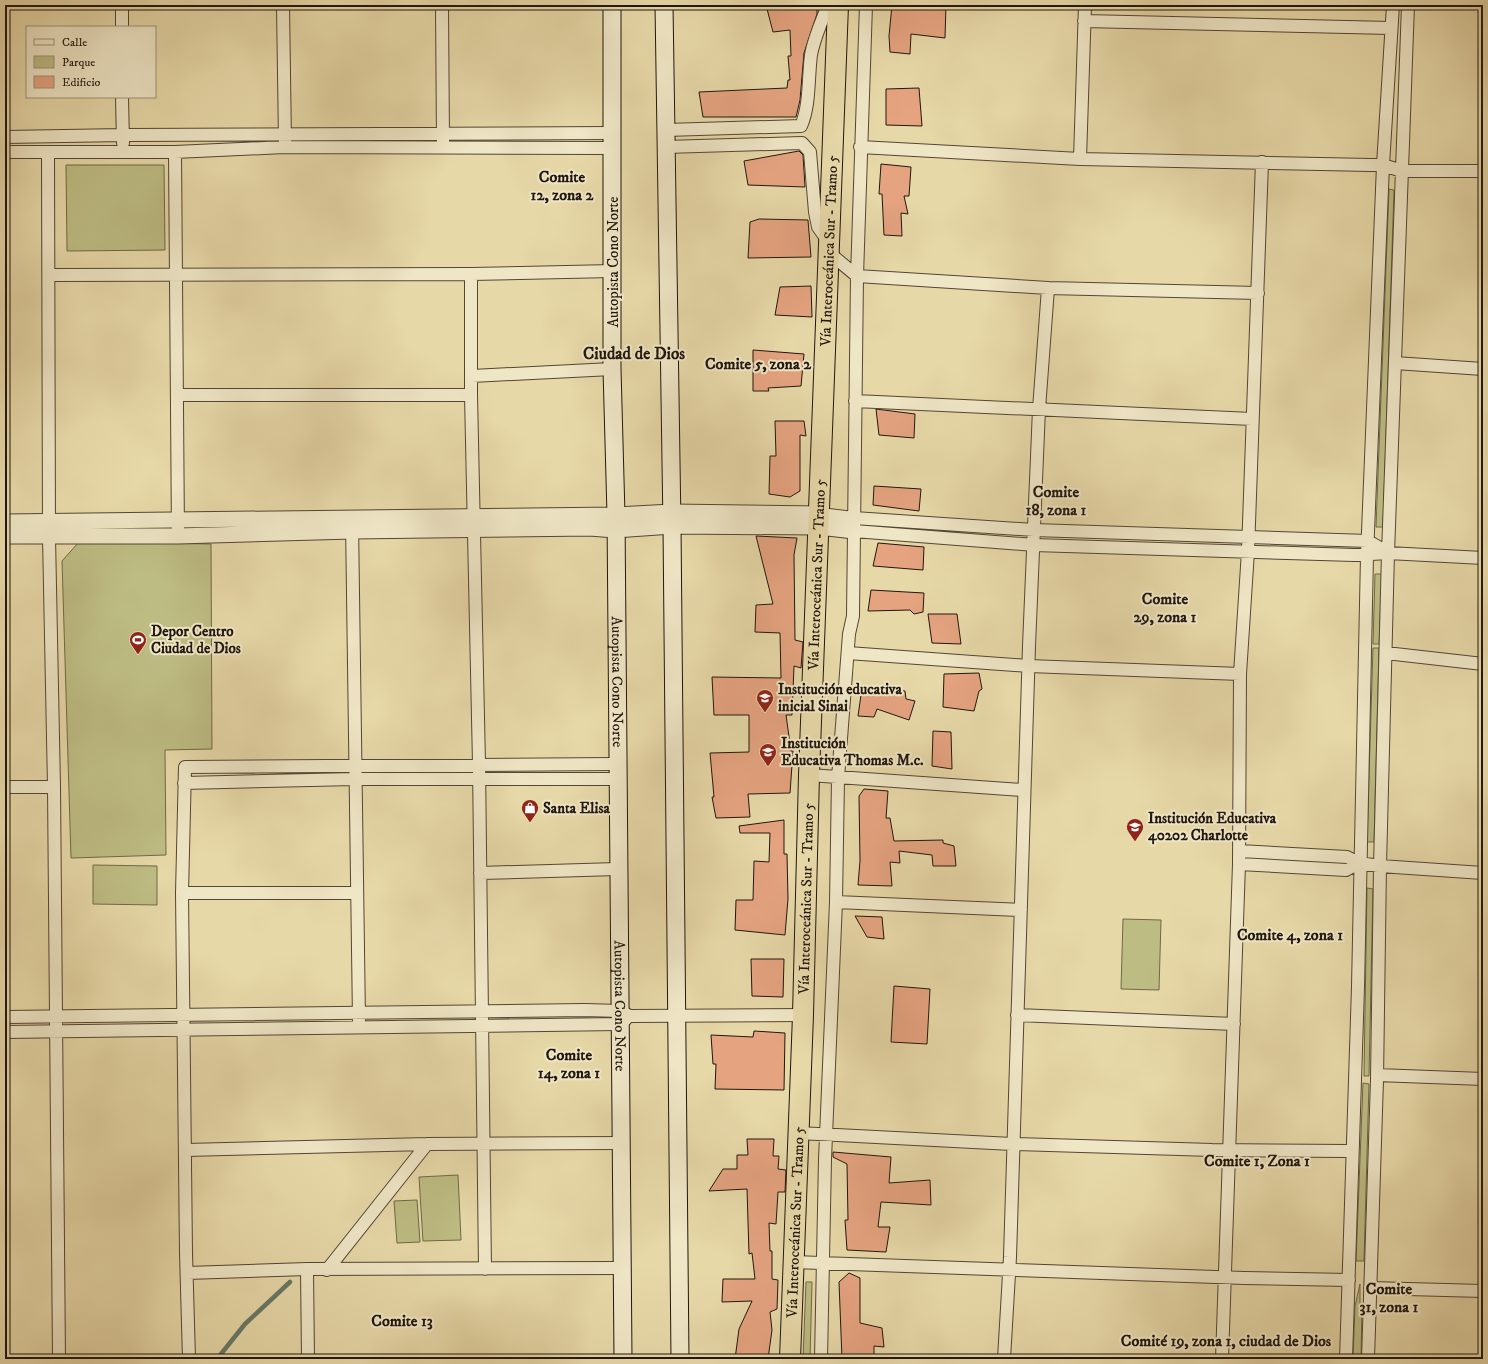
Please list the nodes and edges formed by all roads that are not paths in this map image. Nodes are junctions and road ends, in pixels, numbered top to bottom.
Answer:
1 (122, 5) edge
2 (283, 5) edge
3 (442, 5) edge
4 (612, 5) edge
5 (664, 5) edge
6 (828, 5) edge
7 (838, 5) edge
8 (866, 5) edge
9 (1085, 5) edge
10 (1393, 5) edge
11 (1408, 5) edge
12 (1084, 21) junction
13 (122, 26) edge
14 (1391, 28) junction
15 (122, 98) edge
16 (666, 130) junction
17 (443, 134) junction
18 (123, 135) junction
19 (5, 138) edge
20 (613, 140) junction
21 (285, 141) junction
22 (666, 147) junction
23 (860, 147) junction
24 (443, 149) junction
25 (123, 150) junction
26 (5, 152) edge
27 (175, 152) junction
28 (48, 153) junction
29 (1080, 159) junction
30 (1262, 162) junction
31 (1383, 165) junction
32 (1402, 171) junction
33 (1483, 171) edge
34 (828, 247) junction
35 (613, 270) junction
36 (176, 274) junction
37 (471, 274) junction
38 (50, 275) junction
39 (857, 276) junction
40 (1048, 288) junction
41 (1258, 293) junction
42 (1395, 363) junction
43 (612, 369) junction
44 (1483, 369) edge
45 (472, 376) junction
46 (177, 394) junction
47 (471, 395) junction
48 (855, 401) junction
49 (1039, 409) junction
50 (1252, 419) junction
51 (672, 519) junction
52 (178, 520) junction
53 (820, 520) junction
54 (5, 522) edge
55 (615, 522) junction
56 (352, 524) junction
57 (475, 524) junction
58 (854, 525) junction
59 (49, 530) junction
60 (1034, 530) junction
61 (5, 536) edge
62 (178, 536) junction
63 (1249, 536) junction
64 (1368, 541) junction
65 (1034, 545) junction
66 (1248, 551) junction
67 (1388, 552) junction
68 (1367, 556) junction
69 (1483, 558) edge
70 (848, 653) junction
71 (1386, 653) junction
72 (1483, 664) edge
73 (1029, 666) junction
74 (1240, 674) junction
75 (479, 764) junction
76 (354, 765) junction
77 (617, 771) junction
78 (809, 775) junction
79 (480, 778) junction
80 (838, 778) junction
81 (355, 779) junction
82 (184, 783) junction
83 (5, 787) edge
84 (54, 787) junction
85 (1023, 790) junction
86 (1239, 851) junction
87 (1359, 863) junction
88 (1239, 864) junction
89 (1380, 866) junction
90 (617, 869) junction
91 (480, 873) junction
92 (1483, 873) edge
93 (182, 893) junction
94 (357, 893) junction
95 (836, 902) junction
96 (1021, 910) junction
97 (359, 1013) junction
98 (482, 1013) junction
99 (184, 1015) junction
100 (803, 1015) junction
101 (54, 1016) junction
102 (678, 1016) junction
103 (1017, 1016) junction
104 (5, 1017) edge
105 (623, 1017) junction
106 (1234, 1024) junction
107 (482, 1025) junction
108 (360, 1027) junction
109 (184, 1030) junction
110 (54, 1031) junction
111 (5, 1032) edge
112 (1377, 1075) junction
113 (1483, 1079) edge
114 (798, 1133) junction
115 (826, 1135) junction
116 (621, 1143) junction
117 (427, 1144) junction
118 (1012, 1144) junction
119 (482, 1145) junction
120 (186, 1150) junction
121 (1228, 1151) junction
122 (1351, 1152) junction
123 (794, 1262) junction
124 (822, 1263) junction
125 (622, 1268) junction
126 (307, 1269) junction
127 (485, 1269) junction
128 (327, 1270) junction
129 (1009, 1270) junction
130 (187, 1274) junction
131 (1225, 1277) junction
132 (1349, 1280) junction
133 (1370, 1288) junction
134 (1483, 1291) edge
135 (59, 1359) edge
136 (189, 1359) edge
137 (308, 1359) edge
138 (623, 1359) edge
139 (680, 1359) edge
140 (790, 1359) edge
141 (821, 1359) edge
142 (1004, 1359) edge
143 (1222, 1359) edge
144 (1346, 1359) edge
145 (1368, 1359) edge

1 - 13 street
2 - 21 street
3 - 17 street
4 - 20 main road, Autopista Cono Norte
5 - 16 main road
6 - 16 street
7 - 34 highway, Vía Interoceánica Sur - Tramo 5
8 - 23 street
9 - 12 street
10 - 14 street
11 - 32 street
12 - 14 street
12 - 29 street
14 - 31 street
15 - 18 street
16 - 22 main road
17 - 20 street
17 - 21 street
17 - 24 street
18 - 19 street
18 - 21 street
18 - 25 street
20 - 24 street
20 - 35 main road, Autopista Cono Norte
21 - 24 street
21 - 27 street
22 - 34 street
22 - 51 main road
23 - 29 street
23 - 39 street
25 - 27 street
25 - 28 street
26 - 28 street
27 - 36 street
28 - 38 street
29 - 30 street
30 - 31 street
30 - 41 street
31 - 32 street
31 - 64 street
32 - 33 street
32 - 42 street
34 - 39 street
34 - 53 highway, Vía Interoceánica Sur - Tramo 5
35 - 37 street
35 - 43 main road, Autopista Cono Norte
36 - 37 street
36 - 38 street
36 - 46 street
37 - 45 street
38 - 59 street
39 - 40 street
39 - 48 street
40 - 41 street
40 - 49 street
41 - 50 street
42 - 44 street
42 - 67 street
43 - 45 street
43 - 55 main road, Autopista Cono Norte
45 - 47 street
46 - 47 street
46 - 52 street
47 - 57 street
48 - 49 street
48 - 58 street
49 - 50 street
49 - 60 street
50 - 63 street
51 - 53 street
51 - 55 street
51 - 102 main road
52 - 56 street
52 - 59 street
52 - 62 street
53 - 58 street
53 - 78 highway, Vía Interoceánica Sur - Tramo 5
54 - 59 street
55 - 57 street
55 - 77 main road, Autopista Cono Norte
56 - 57 street
56 - 62 street
56 - 76 street
57 - 75 street
58 - 60 street
58 - 65 street
58 - 70 street
59 - 61 street
59 - 62 street
59 - 84 street
60 - 63 street
60 - 65 street
63 - 64 street
63 - 66 street
64 - 67 street
64 - 68 street
65 - 66 street
65 - 73 street
66 - 68 street
66 - 74 street
67 - 68 street
67 - 69 street
67 - 71 street
68 - 87 street
70 - 73 street
70 - 80 street
71 - 72 street
71 - 89 street
73 - 74 street
73 - 85 street
74 - 86 street
75 - 76 street
75 - 77 street
75 - 79 street
76 - 81 street
76 - 82 street
77 - 79 street
77 - 90 main road, Autopista Cono Norte
78 - 80 street
78 - 100 highway, Vía Interoceánica Sur - Tramo 5
79 - 81 street
79 - 91 street
80 - 85 street
80 - 95 street
81 - 82 street
81 - 94 street
82 - 93 street
83 - 84 street
84 - 101 street
85 - 96 street
86 - 87 street
86 - 88 street
87 - 88 street
87 - 89 street
87 - 122 street
88 - 106 street
89 - 92 street
89 - 112 street
90 - 91 street
90 - 105 main road, Autopista Cono Norte
91 - 98 street
93 - 94 street
93 - 99 street
94 - 97 street
95 - 96 street
95 - 115 street
96 - 103 street
97 - 98 street
97 - 99 street
97 - 108 street
98 - 105 street
98 - 107 street
99 - 101 street
99 - 109 street
100 - 102 street
100 - 114 highway, Vía Interoceánica Sur - Tramo 5
101 - 104 street
101 - 110 street
102 - 105 street
102 - 139 main road
103 - 106 street
103 - 118 street
105 - 107 street
105 - 116 main road, Autopista Cono Norte
106 - 121 street
107 - 108 street
107 - 119 street
108 - 109 street
109 - 110 street
109 - 120 street
110 - 111 street
110 - 135 street
112 - 113 street
112 - 133 street
114 - 115 street
114 - 123 highway, Vía Interoceánica Sur - Tramo 5
115 - 118 street
115 - 124 street
116 - 119 street
116 - 125 main road, Autopista Cono Norte
117 - 119 street
117 - 120 street
117 - 128 street
118 - 121 street
118 - 129 street
119 - 127 street
120 - 130 street
121 - 122 street
121 - 131 street
122 - 132 street
123 - 124 street
123 - 140 highway, Vía Interoceánica Sur - Tramo 5
124 - 129 street
124 - 141 street
125 - 127 street
125 - 138 main road, Autopista Cono Norte
126 - 128 street
126 - 130 street
126 - 137 street
127 - 128 street
129 - 131 street
129 - 142 street
130 - 136 street
131 - 132 street
131 - 143 street
132 - 144 street
133 - 134 street
133 - 145 street

